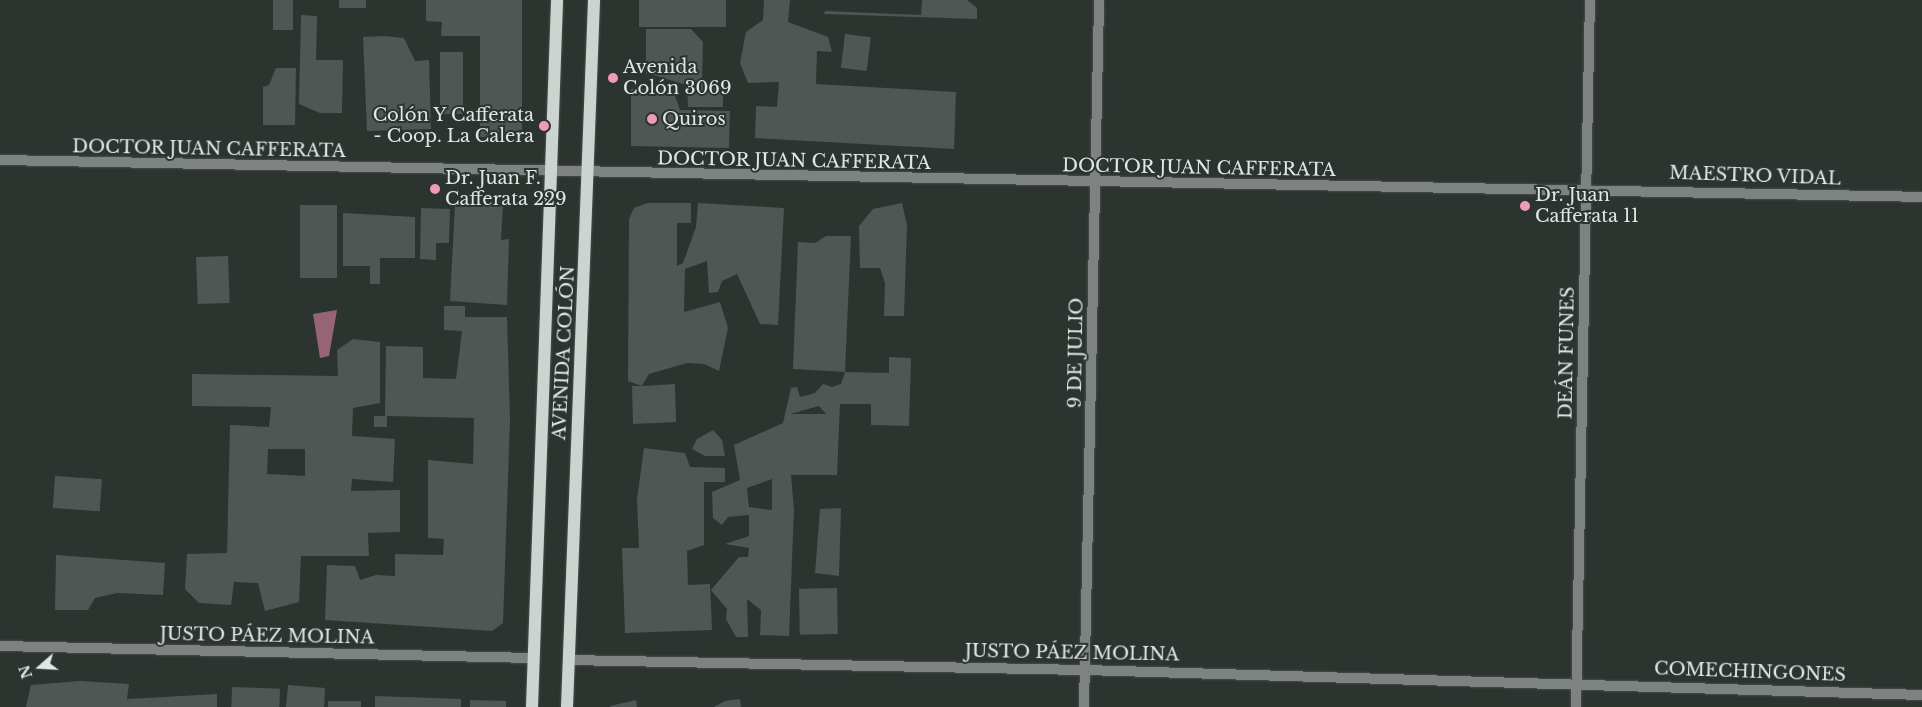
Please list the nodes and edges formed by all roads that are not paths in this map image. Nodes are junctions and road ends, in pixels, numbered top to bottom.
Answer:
1 (557, 0) edge
2 (594, 0) edge
3 (1099, 0) edge
4 (1590, 0) edge
5 (0, 160) edge
6 (553, 173) junction
7 (590, 173) junction
8 (1096, 183) junction
9 (1587, 188) junction
10 (1922, 196) edge
11 (0, 646) edge
12 (534, 658) junction
13 (568, 660) junction
14 (1085, 670) junction
15 (1576, 682) junction
16 (1922, 695) edge
17 (532, 707) edge
18 (566, 707) edge
19 (1084, 707) edge
20 (1576, 707) edge

1 - 6 main road, AVENIDA COLÓN
2 - 7 main road, AVENIDA COLÓN
3 - 8 street, 9 DE JULIO
4 - 9 street, DEÁN FUNES
5 - 6 street, DOCTOR JUAN CAFFERATA
6 - 7 street, DOCTOR JUAN CAFFERATA
6 - 12 main road, AVENIDA COLÓN
7 - 8 street, DOCTOR JUAN CAFFERATA
7 - 13 main road, AVENIDA COLÓN
8 - 9 street, DOCTOR JUAN CAFFERATA
8 - 14 street, 9 DE JULIO
9 - 10 street, MAESTRO VIDAL
9 - 15 street, DEÁN FUNES
11 - 12 street, JUSTO PÁEZ MOLINA
12 - 17 main road, AVENIDA COLÓN
13 - 14 street, JUSTO PÁEZ MOLINA
13 - 18 main road, AVENIDA COLÓN
14 - 15 street, JUSTO PÁEZ MOLINA
14 - 19 street, 9 DE JULIO
15 - 16 street, COMECHINGONES
15 - 20 street, DEÁN FUNES

